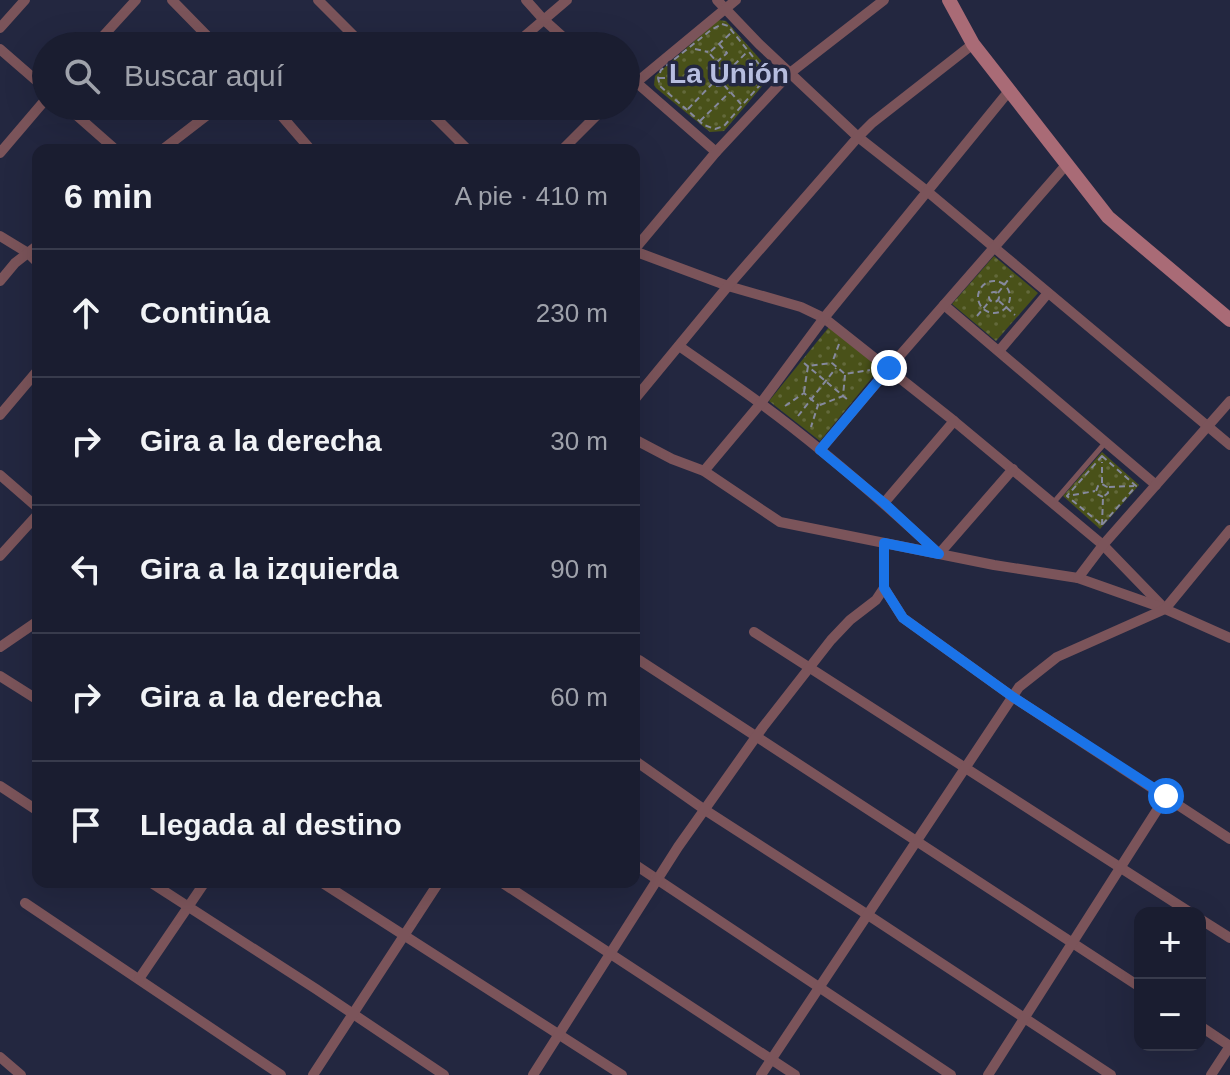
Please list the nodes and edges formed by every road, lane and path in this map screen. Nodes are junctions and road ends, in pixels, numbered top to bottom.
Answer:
1 (25, 0) edge
2 (136, 0) edge
3 (172, 0) edge
4 (318, 0) edge
5 (526, 0) edge
6 (567, 0) edge
7 (736, 0) edge
8 (884, 0) edge
9 (949, 0) edge
10 (721, 4) edge
11 (543, 19) junction
12 (0, 28) edge
13 (732, 31) junction
14 (107, 32) edge
15 (203, 32) edge
16 (350, 32) edge
17 (529, 32) edge
18 (557, 32) edge
19 (719, 44) junction
20 (973, 44) junction
21 (690, 47) junction
22 (0, 49) edge
23 (748, 50) junction
24 (709, 53) junction
25 (717, 62) junction
26 (764, 68) junction
27 (718, 69) junction
28 (790, 73) junction
29 (726, 74) junction
30 (32, 77) edge
31 (658, 78) junction
32 (710, 79) junction
33 (640, 80) edge
34 (712, 84) junction
35 (723, 85) junction
36 (640, 86) edge
37 (1009, 91) junction
38 (730, 92) junction
39 (742, 105) junction
40 (687, 110) junction
41 (32, 115) edge
42 (82, 120) edge
43 (201, 120) edge
44 (285, 120) edge
45 (438, 120) edge
46 (592, 120) edge
47 (700, 121) junction
48 (858, 137) junction
49 (109, 144) edge
50 (170, 144) edge
51 (306, 144) edge
52 (462, 144) edge
53 (568, 144) edge
54 (716, 152) junction
55 (0, 153) edge
56 (1066, 165) junction
57 (928, 192) junction
58 (0, 236) edge
59 (640, 243) edge
60 (994, 247) junction
61 (32, 250) edge
62 (640, 252) edge
63 (28, 253) junction
64 (32, 257) edge
65 (1013, 273) dead end
66 (0, 281) edge
67 (975, 281) dead end
68 (1005, 284) junction
69 (728, 286) junction
70 (981, 287) junction
71 (1048, 293) junction
72 (997, 294) junction
73 (998, 300) junction
74 (990, 301) junction
75 (944, 305) junction
76 (1007, 307) junction
77 (983, 309) junction
78 (1015, 315) dead end
79 (824, 318) junction
80 (974, 320) dead end
81 (1230, 320) edge
82 (840, 339) dead end
83 (679, 346) junction
84 (999, 351) junction
85 (803, 362) dead end
86 (832, 363) junction
87 (808, 366) junction
88 (837, 367) junction
89 (889, 368) junction
90 (845, 374) junction
91 (32, 377) edge
92 (866, 379) dead end
93 (825, 381) junction
94 (640, 393) edge
95 (804, 393) junction
96 (843, 396) junction
97 (811, 399) junction
98 (848, 401) dead end
99 (1230, 401) edge
100 (761, 403) junction
101 (818, 405) junction
102 (0, 415) edge
103 (797, 417) junction
104 (954, 421) junction
105 (1208, 427) junction
106 (640, 442) edge
107 (1106, 443) junction
108 (1230, 445) edge
109 (820, 450) junction
110 (1102, 456) junction
111 (1013, 469) junction
112 (704, 471) junction
113 (0, 475) edge
114 (1102, 484) junction
115 (1156, 485) junction
116 (1136, 486) junction
117 (1107, 487) junction
118 (1096, 491) junction
119 (1065, 494) junction
120 (1103, 497) junction
121 (32, 503) edge
122 (884, 503) junction
123 (1053, 503) junction
124 (32, 521) edge
125 (1102, 525) junction
126 (1230, 530) edge
127 (884, 543) junction
128 (1103, 545) junction
129 (939, 554) junction
130 (0, 556) edge
131 (1078, 578) junction
132 (884, 588) junction
133 (1165, 609) junction
134 (32, 625) edge
135 (754, 632) dead end
136 (1230, 638) edge
137 (0, 647) edge
138 (640, 661) edge
139 (809, 668) junction
140 (0, 676) edge
141 (32, 696) edge
142 (1013, 697) junction
143 (756, 736) junction
144 (640, 764) edge
145 (965, 768) junction
146 (0, 786) edge
147 (1166, 796) junction
148 (32, 807) edge
149 (705, 810) junction
150 (1230, 839) edge
151 (917, 841) junction
152 (640, 868) edge
153 (1121, 868) junction
154 (658, 880) junction
155 (159, 888) edge
156 (201, 888) edge
157 (330, 888) edge
158 (435, 888) edge
159 (510, 888) edge
160 (25, 903) dead end
161 (188, 907) junction
162 (1182, 907) edge
163 (868, 915) junction
164 (1206, 923) edge
165 (404, 935) junction
166 (1230, 938) edge
167 (1073, 943) junction
168 (610, 954) junction
169 (139, 979) junction
170 (1134, 983) edge
171 (819, 987) junction
172 (353, 1014) junction
173 (1025, 1018) junction
174 (1206, 1030) edge
175 (559, 1035) junction
176 (1230, 1046) edge
177 (0, 1057) edge
178 (771, 1059) junction
179 (21, 1075) edge
180 (281, 1075) edge
181 (313, 1075) edge
182 (444, 1075) edge
183 (533, 1075) edge
184 (622, 1075) edge
185 (761, 1075) edge
186 (795, 1075) edge
187 (951, 1075) edge
188 (988, 1075) edge
189 (1111, 1075) edge
190 (1211, 1075) edge

1 - 12 street
2 - 14 street
3 - 15 street
4 - 16 street
5 - 11 street
6 - 11 street
7 - 10 street
8 - 28 street
9 - 20 street
10 - 28 street
10 - 33 street
11 - 17 street
11 - 18 street
13 - 19 path
13 - 21 path
13 - 23 path
19 - 24 path
19 - 25 path
20 - 37 street
20 - 48 street
21 - 24 path
21 - 31 path
22 - 30 street
23 - 26 path
23 - 29 path
24 - 25 path
25 - 27 path
26 - 29 path
26 - 39 path
27 - 29 path
27 - 32 path
28 - 48 street
28 - 54 street
29 - 35 path
31 - 32 path
31 - 40 path
32 - 34 path
34 - 35 path
34 - 40 path
35 - 38 path
36 - 54 street
37 - 56 street
37 - 57 street
38 - 39 path
38 - 47 path
39 - 47 path
40 - 47 path
41 - 55 street
42 - 49 street
43 - 50 street
44 - 51 street
45 - 52 street
46 - 53 street
48 - 57 street
48 - 69 street
54 - 59 street
56 - 60 street
56 - 81 street
57 - 60 street
57 - 79 street
58 - 63 street
60 - 71 street
60 - 75 street
61 - 63 street
62 - 69 street
63 - 64 street
63 - 66 street
65 - 68 path
67 - 70 path
68 - 70 path
68 - 72 path
68 - 76 path
69 - 79 street
69 - 83 street
70 - 77 path
71 - 84 street
71 - 105 street
72 - 73 path
72 - 74 path
73 - 74 path
73 - 76 path
74 - 77 path
75 - 84 street
75 - 89 street
76 - 77 path
76 - 78 path
77 - 80 path
79 - 89 street
79 - 100 street
82 - 86 path
83 - 94 street
83 - 100 street
84 - 107 street
85 - 87 path
86 - 87 path
86 - 88 path
87 - 93 path
87 - 95 path
88 - 90 path
88 - 93 path
89 - 104 street
89 - 109 street
90 - 92 path
90 - 96 path
91 - 102 street
93 - 96 path
93 - 97 path
95 - 97 path
95 - 103 path
96 - 98 path
96 - 101 path
97 - 101 path
97 - 103 path
99 - 105 street
100 - 109 street
100 - 112 street
101 - 103 path
104 - 111 street
104 - 122 street
105 - 108 street
105 - 115 street
106 - 112 street
107 - 115 street
107 - 119 lane
109 - 122 street
110 - 114 path
110 - 116 path
110 - 119 path
111 - 123 street
111 - 129 street
112 - 127 street
113 - 121 street
114 - 117 path
114 - 118 path
115 - 128 street
116 - 117 path
116 - 125 path
117 - 120 path
118 - 119 path
118 - 120 path
119 - 123 lane
119 - 125 path
120 - 125 path
122 - 129 street
123 - 128 street
124 - 130 street
126 - 133 street
127 - 129 street
127 - 132 street
128 - 131 street
128 - 133 street
129 - 131 street
131 - 133 street
132 - 139 street
132 - 142 street
133 - 136 street
133 - 142 street
134 - 137 street
135 - 139 street
138 - 143 street
139 - 143 street
139 - 145 street
140 - 141 street
142 - 145 street
142 - 147 street
143 - 149 street
143 - 151 street
144 - 149 street
145 - 151 street
145 - 153 street
146 - 148 street
147 - 150 street
147 - 153 street
149 - 154 street
149 - 163 street
151 - 163 street
151 - 167 street
152 - 154 street
153 - 162 street
153 - 167 street
154 - 168 street
154 - 171 street
155 - 161 street
156 - 161 street
157 - 165 street
158 - 165 street
159 - 168 street
160 - 169 street
161 - 169 street
161 - 172 street
163 - 171 street
163 - 173 street
164 - 166 street
165 - 172 street
165 - 175 street
167 - 170 street
167 - 173 street
168 - 175 street
168 - 178 street
169 - 180 street
171 - 178 street
171 - 187 street
172 - 181 street
172 - 182 street
173 - 188 street
173 - 189 street
174 - 176 street
175 - 183 street
175 - 184 street
176 - 190 street
177 - 179 street
178 - 185 street
178 - 186 street

